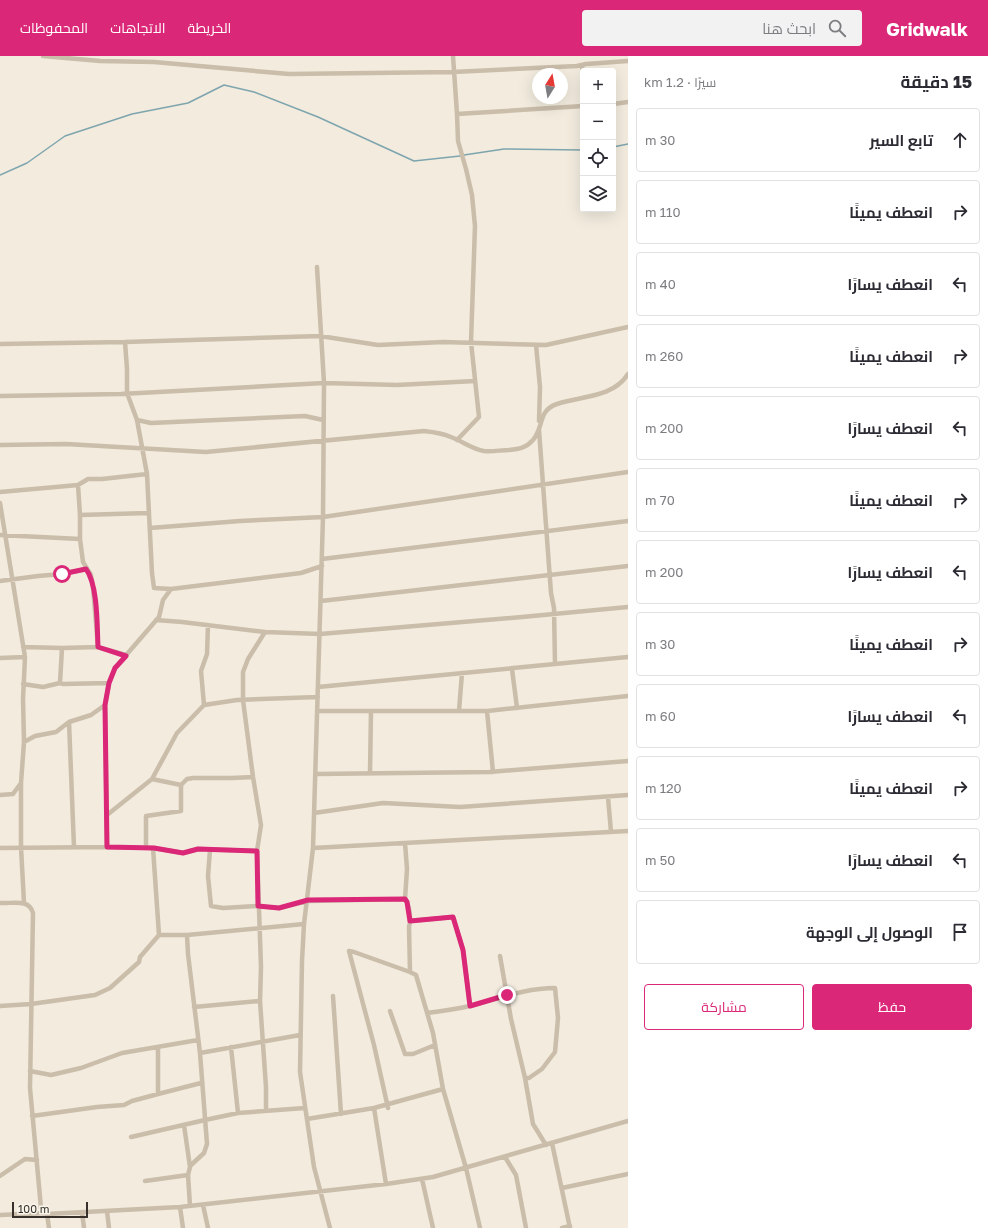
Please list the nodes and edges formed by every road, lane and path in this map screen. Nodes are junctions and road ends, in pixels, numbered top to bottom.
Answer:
1 (43, 56) edge
2 (453, 56) edge
3 (628, 61) edge
4 (582, 65) junction
5 (582, 68) edge
6 (454, 72) junction
7 (628, 102) edge
8 (616, 104) edge
9 (580, 106) edge
10 (457, 114) junction
11 (317, 267) dead end
12 (628, 327) edge
13 (320, 336) junction
14 (125, 342) junction
15 (471, 342) junction
16 (0, 344) edge
17 (536, 345) junction
18 (628, 374) edge
19 (475, 381) junction
20 (324, 383) junction
21 (127, 393) junction
22 (0, 396) edge
23 (137, 420) junction
24 (323, 420) junction
25 (539, 430) junction
26 (323, 440) junction
27 (457, 440) junction
28 (0, 445) edge
29 (142, 448) junction
30 (628, 472) edge
31 (147, 474) junction
32 (543, 484) junction
33 (78, 485) junction
34 (0, 492) edge
35 (0, 503) edge
36 (148, 513) junction
37 (80, 515) junction
38 (323, 517) junction
39 (628, 520) edge
40 (150, 528) junction
41 (547, 531) junction
42 (2, 535) edge
43 (80, 539) junction
44 (322, 559) junction
45 (322, 566) junction
46 (628, 566) edge
47 (86, 569) junction
48 (550, 575) junction
49 (12, 580) junction
50 (0, 581) edge
51 (171, 589) junction
52 (321, 601) junction
53 (628, 607) edge
54 (554, 614) junction
55 (156, 620) junction
56 (208, 625) junction
57 (265, 632) junction
58 (320, 634) junction
59 (23, 647) junction
60 (98, 647) junction
61 (62, 648) junction
62 (126, 656) junction
63 (25, 657) junction
64 (628, 657) edge
65 (0, 658) edge
66 (555, 664) junction
67 (512, 669) junction
68 (462, 674) junction
69 (60, 683) junction
70 (109, 683) junction
71 (23, 684) junction
72 (318, 687) junction
73 (628, 696) edge
74 (318, 697) junction
75 (243, 700) junction
76 (105, 705) junction
77 (204, 705) junction
78 (517, 708) junction
79 (317, 711) junction
80 (371, 711) junction
81 (459, 711) junction
82 (487, 711) junction
83 (69, 722) junction
84 (24, 742) junction
85 (628, 761) edge
86 (493, 772) junction
87 (370, 773) junction
88 (316, 774) junction
89 (252, 777) junction
90 (152, 779) junction
91 (21, 783) junction
92 (181, 785) junction
93 (0, 795) edge
94 (628, 795) edge
95 (608, 796) junction
96 (314, 813) junction
97 (107, 815) junction
98 (628, 831) edge
99 (610, 832) junction
100 (404, 843) junction
101 (21, 847) junction
102 (74, 847) junction
103 (107, 847) junction
104 (0, 848) edge
105 (146, 848) junction
106 (154, 848) junction
107 (313, 848) junction
108 (210, 850) junction
109 (257, 851) junction
110 (405, 899) junction
111 (308, 900) junction
112 (24, 903) junction
113 (0, 904) edge
114 (258, 906) junction
115 (410, 921) junction
116 (304, 924) junction
117 (259, 928) junction
118 (158, 935) junction
119 (187, 935) junction
120 (500, 956) dead end
121 (410, 972) junction
122 (507, 995) junction
123 (333, 996) dead end
124 (260, 1001) junction
125 (31, 1004) junction
126 (0, 1006) edge
127 (470, 1006) junction
128 (194, 1008) junction
129 (390, 1011) dead end
130 (427, 1014) junction
131 (300, 1035) junction
132 (198, 1040) junction
133 (264, 1042) junction
134 (435, 1045) junction
135 (158, 1047) junction
136 (231, 1047) junction
137 (200, 1053) junction
138 (30, 1071) junction
139 (525, 1078) junction
140 (202, 1083) junction
141 (443, 1089) junction
142 (158, 1094) junction
143 (388, 1106) junction
144 (305, 1108) junction
145 (374, 1108) junction
146 (266, 1111) junction
147 (238, 1113) junction
148 (341, 1114) junction
149 (32, 1116) junction
150 (307, 1119) junction
151 (205, 1120) junction
152 (628, 1121) edge
153 (184, 1125) junction
154 (131, 1138) dead end
155 (552, 1143) junction
156 (546, 1145) junction
157 (505, 1157) junction
158 (37, 1160) junction
159 (190, 1166) junction
160 (466, 1168) junction
161 (628, 1174) edge
162 (188, 1175) junction
163 (0, 1176) edge
164 (422, 1179) junction
165 (145, 1181) dead end
166 (386, 1184) junction
167 (562, 1188) junction
168 (319, 1191) junction
169 (202, 1204) junction
170 (190, 1206) junction
171 (180, 1207) junction
172 (107, 1211) junction
173 (82, 1212) junction
174 (46, 1214) junction
175 (0, 1215) edge
176 (570, 1227) edge
177 (49, 1228) edge
178 (84, 1228) edge
179 (109, 1228) edge
180 (183, 1228) edge
181 (208, 1228) edge
182 (330, 1228) edge
183 (433, 1228) edge
184 (480, 1228) edge
185 (526, 1228) edge
186 (562, 1228) edge

1 - 6 street
2 - 6 street
3 - 4 street
4 - 5 street
4 - 6 street
6 - 10 street
7 - 8 street
9 - 10 street
10 - 15 street
11 - 13 street
12 - 17 street
13 - 14 street
13 - 15 street
13 - 20 street
14 - 16 street
14 - 21 street
15 - 17 street
15 - 19 street
17 - 25 street
18 - 25 street
19 - 20 street
19 - 27 street
20 - 21 street
20 - 24 street
21 - 22 street
21 - 23 street
23 - 24 street
23 - 29 street
24 - 26 street
25 - 27 street
25 - 32 street
26 - 27 street
26 - 29 street
26 - 38 street
28 - 29 street
29 - 31 street
30 - 32 street
31 - 33 street
31 - 36 street
32 - 38 street
32 - 41 street
33 - 34 street
33 - 37 street
35 - 42 street
36 - 37 street
36 - 40 street
37 - 43 street
38 - 40 street
38 - 44 street
39 - 41 street
40 - 51 street
41 - 44 street
41 - 48 street
42 - 43 street
42 - 49 street
43 - 47 street
44 - 45 street
45 - 51 street
45 - 52 street
46 - 48 street
47 - 49 street
47 - 60 street
48 - 52 street
48 - 54 street
49 - 50 street
49 - 59 street
51 - 55 street
52 - 58 street
53 - 54 street
54 - 58 street
54 - 66 street
55 - 56 street
55 - 62 street
56 - 57 street
56 - 77 street
57 - 58 street
57 - 75 street
58 - 72 street
59 - 61 street
59 - 63 street
60 - 61 street
60 - 62 street
61 - 69 street
62 - 70 street
63 - 65 street
63 - 71 street
64 - 66 street
66 - 67 street
67 - 68 street
67 - 78 street
68 - 72 street
68 - 81 street
69 - 70 street
69 - 71 street
70 - 76 street
71 - 84 street
72 - 74 street
73 - 78 street
74 - 75 street
74 - 79 street
75 - 77 street
75 - 89 street
76 - 83 street
76 - 97 street
77 - 90 street
78 - 82 street
79 - 80 street
79 - 88 street
80 - 81 street
80 - 87 street
81 - 82 street
82 - 86 street
83 - 84 street
83 - 102 street
84 - 91 street
85 - 86 street
86 - 87 street
87 - 88 street
88 - 96 street
89 - 92 street
89 - 109 street
90 - 92 street
90 - 97 street
91 - 93 street
91 - 101 street
92 - 105 street
94 - 95 street
95 - 96 street
95 - 99 street
96 - 107 street
97 - 103 street
98 - 99 street
99 - 100 street
100 - 107 street
100 - 110 street
101 - 102 street
101 - 104 street
101 - 112 street
102 - 103 street
103 - 105 street
105 - 106 street
106 - 108 street
106 - 118 street
107 - 111 street
108 - 109 street
108 - 114 street
109 - 114 street
110 - 111 street
110 - 115 street
111 - 114 street
111 - 116 street
112 - 113 street
112 - 125 street
114 - 117 street
115 - 121 street
115 - 127 street
116 - 117 street
116 - 131 street
117 - 119 street
117 - 124 street
118 - 119 street
118 - 125 street
119 - 128 street
120 - 122 street
121 - 130 street
121 - 143 street
122 - 127 street
122 - 139 street
122 - 139 street
123 - 148 street
124 - 128 street
124 - 133 street
125 - 126 street
125 - 138 street
127 - 130 street
128 - 132 street
129 - 134 street
130 - 134 street
131 - 133 street
131 - 144 street
132 - 135 street
132 - 137 street
133 - 136 street
133 - 146 street
134 - 141 street
135 - 138 street
135 - 142 street
136 - 137 street
136 - 147 street
137 - 140 street
138 - 149 street
139 - 156 street
140 - 142 street
140 - 151 street
141 - 143 street
141 - 160 street
142 - 149 street
143 - 145 street
144 - 146 street
144 - 150 street
145 - 148 street
145 - 166 street
146 - 147 street
147 - 151 street
148 - 150 street
149 - 158 street
150 - 168 street
151 - 153 street
151 - 159 street
152 - 155 street
153 - 154 street
153 - 159 street
155 - 156 street
155 - 167 street
156 - 157 street
157 - 160 street
157 - 185 street
158 - 163 street
158 - 174 street
159 - 162 street
160 - 164 street
160 - 184 street
161 - 167 street
162 - 165 street
162 - 170 street
164 - 166 street
164 - 183 street
166 - 168 street
167 - 176 street
168 - 169 street
168 - 182 street
169 - 170 street
169 - 181 street
170 - 171 street
171 - 172 street
171 - 180 street
172 - 173 street
172 - 179 street
173 - 174 street
173 - 178 street
174 - 175 street
174 - 177 street
176 - 186 street

